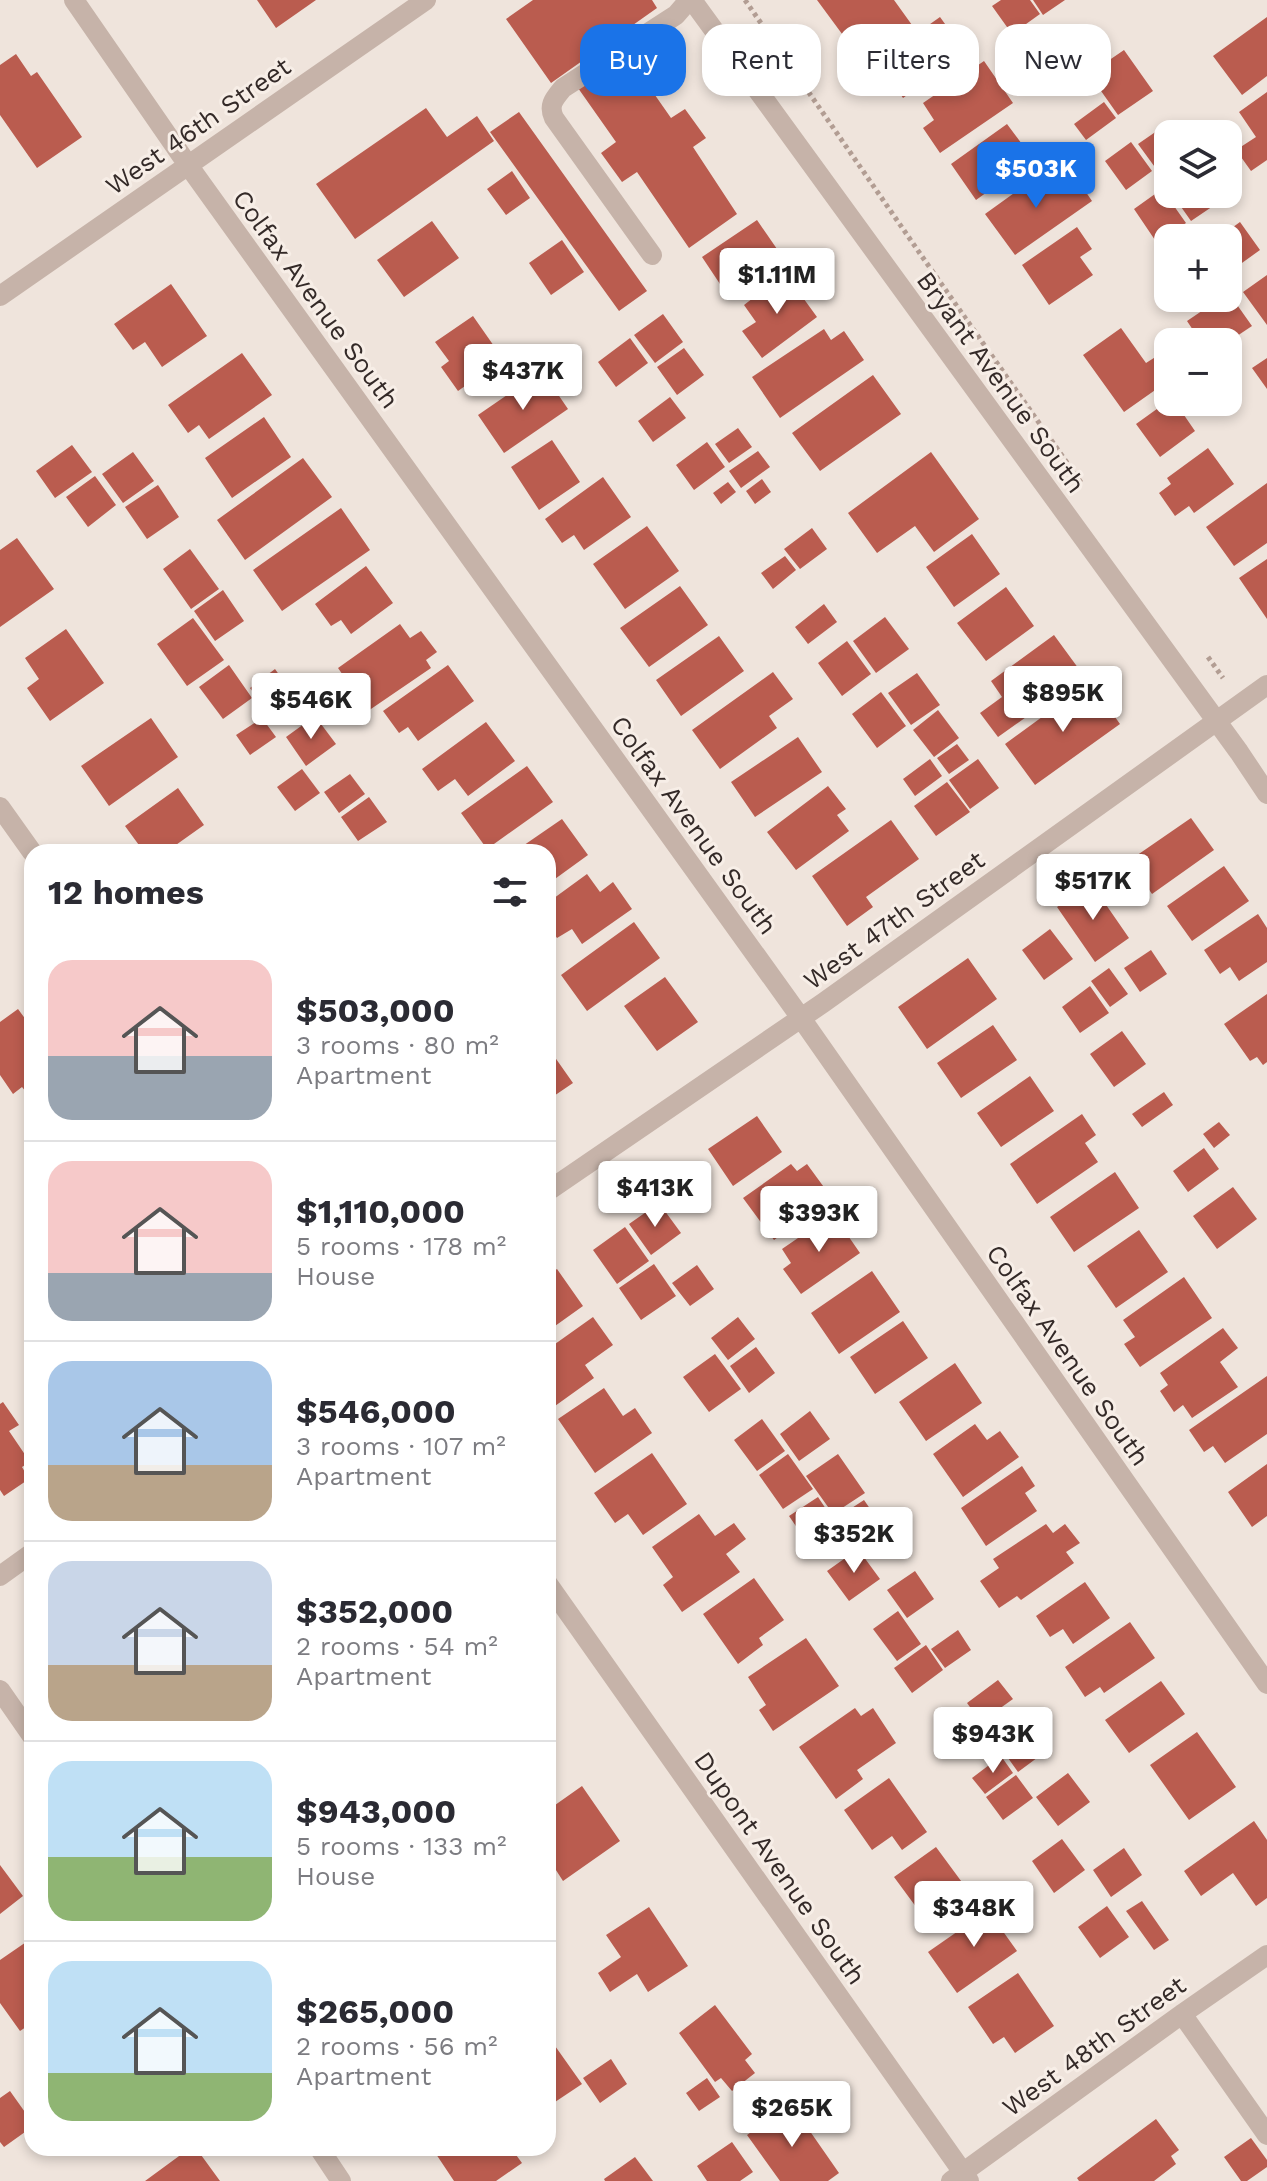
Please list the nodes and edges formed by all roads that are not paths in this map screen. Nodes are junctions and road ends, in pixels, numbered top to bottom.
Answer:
1 (74, 0) edge
2 (426, 0) edge
3 (691, 0) edge
4 (188, 165) junction
5 (652, 255) dead end
6 (0, 296) edge
7 (1267, 685) edge
8 (1216, 722) junction
9 (1267, 794) edge
10 (0, 807) edge
11 (26, 844) edge
12 (801, 1018) junction
13 (556, 1186) edge
14 (24, 1559) edge
15 (0, 1576) edge
16 (556, 1596) edge
17 (1267, 1684) edge
18 (0, 1690) edge
19 (24, 1724) edge
20 (1267, 1955) edge
21 (1182, 2014) junction
22 (1267, 2135) edge
23 (324, 2156) edge
24 (961, 2178) edge
25 (341, 2181) edge

1 - 4 street, Colfax Avenue South
2 - 4 street, West 46th Street
3 - 5 street
3 - 8 street, Bryant Avenue South
4 - 6 street, West 46th Street
4 - 12 street, Colfax Avenue South
7 - 8 street, West 47th Street
8 - 9 street, Bryant Avenue South
8 - 12 street, West 47th Street
10 - 11 street
12 - 13 street, West 47th Street
12 - 17 street, Colfax Avenue South
14 - 15 street
16 - 24 street, Dupont Avenue South
18 - 19 street
20 - 21 street, West 48th Street
21 - 22 street
21 - 24 street, West 48th Street
23 - 25 street

